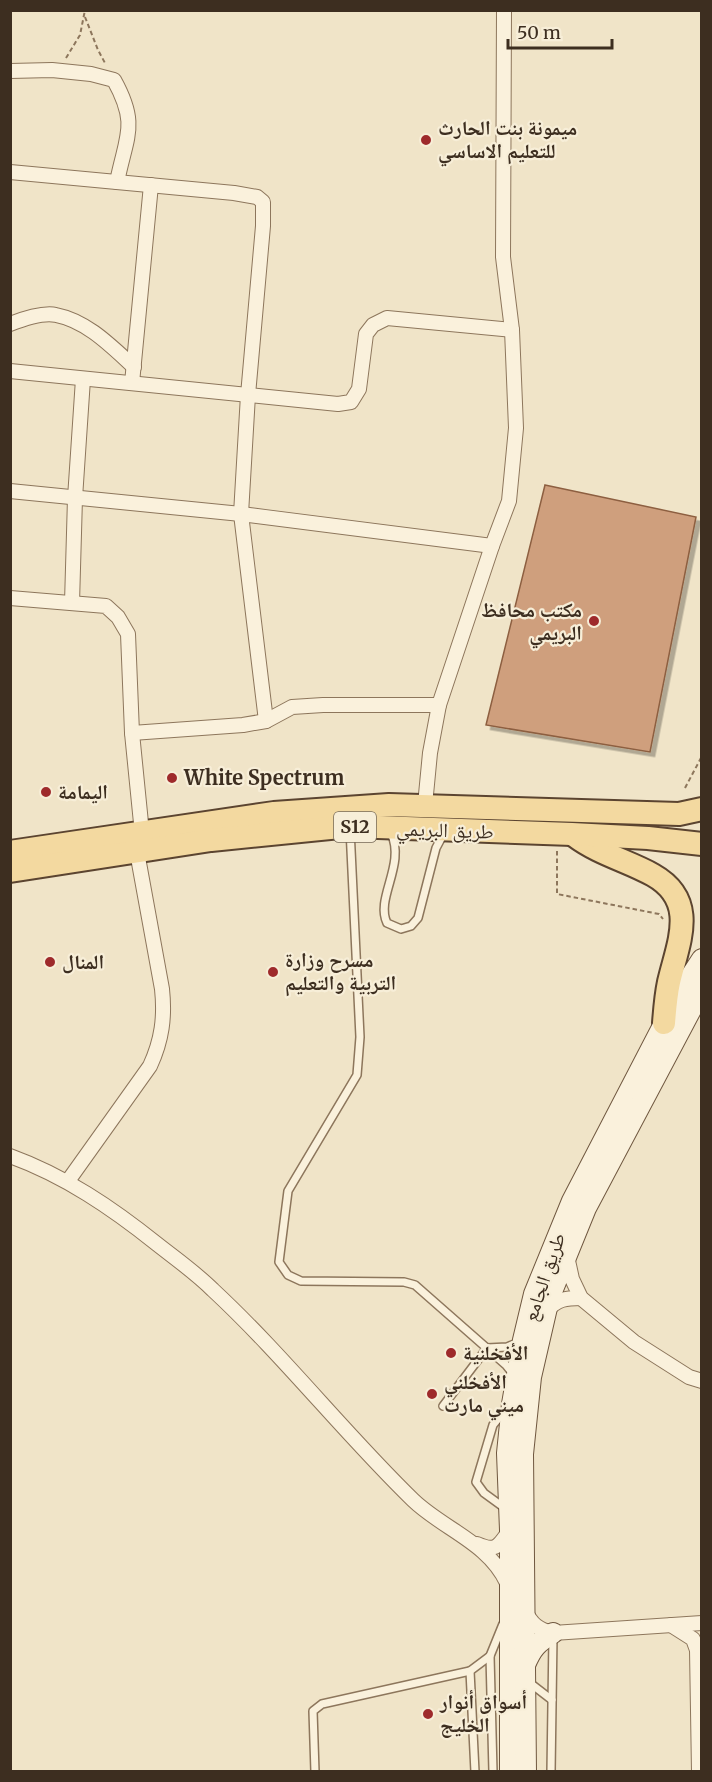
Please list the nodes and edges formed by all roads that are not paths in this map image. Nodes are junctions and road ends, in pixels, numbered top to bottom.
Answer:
1 (504, 10) edge
2 (10, 71) edge
3 (10, 172) edge
4 (117, 182) junction
5 (151, 185) junction
6 (10, 324) edge
7 (512, 330) junction
8 (134, 367) junction
9 (10, 371) edge
10 (83, 379) junction
11 (132, 383) junction
12 (248, 395) junction
13 (10, 491) edge
14 (75, 498) junction
15 (241, 514) junction
16 (492, 546) junction
17 (10, 598) edge
18 (72, 603) junction
19 (439, 705) junction
20 (266, 721) junction
21 (132, 733) junction
22 (425, 805) junction
23 (702, 809) edge
24 (350, 826) junction
25 (388, 828) junction
26 (446, 830) junction
27 (564, 833) junction
28 (139, 842) junction
29 (702, 844) edge
30 (10, 852) edge
31 (10, 871) edge
32 (702, 959) edge
33 (702, 989) edge
34 (664, 1023) junction
35 (10, 1155) edge
36 (68, 1181) junction
37 (567, 1256) junction
38 (581, 1298) junction
39 (546, 1311) junction
40 (523, 1340) junction
41 (487, 1348) junction
42 (516, 1379) junction
43 (702, 1381) edge
44 (512, 1404) junction
45 (443, 1407) dead end
46 (510, 1521) junction
47 (470, 1541) junction
48 (509, 1588) junction
49 (516, 1610) junction
50 (702, 1623) edge
51 (671, 1625) junction
52 (553, 1633) junction
53 (490, 1656) junction
54 (470, 1671) junction
55 (525, 1674) junction
56 (552, 1700) junction
57 (315, 1772) edge
58 (475, 1772) edge
59 (493, 1772) edge
60 (510, 1772) edge
61 (526, 1772) edge
62 (551, 1772) edge
63 (699, 1772) edge

1 - 7 street
2 - 4 street
3 - 4 street
4 - 5 street
5 - 8 street
5 - 12 street
6 - 8 street
7 - 12 street
7 - 16 street
8 - 11 street
9 - 10 street
10 - 11 street
10 - 14 street
11 - 12 street
12 - 15 street
13 - 14 street
14 - 15 street
14 - 18 street
15 - 16 street
15 - 20 street
16 - 19 street
17 - 18 street
18 - 21 street
19 - 20 street
19 - 22 street
20 - 21 street
21 - 28 street
22 - 23 main road, طريق البريمي / S12
22 - 28 main road, طريق البريمي / S12
24 - 25 main road, طريق البريمي / S12
24 - 28 main road, طريق البريمي / S12
24 - 41 lane
25 - 26 main road, طريق البريمي / S12
25 - 26 lane
26 - 27 main road, طريق البريمي / S12
27 - 29 main road, طريق البريمي / S12
27 - 34 main road
28 - 30 main road, طريق البريمي / S12
28 - 31 main road, طريق البريمي / S12
28 - 36 street
32 - 34 main road, طريق الجامع
33 - 37 main road, طريق الجامع
34 - 40 main road, طريق الجامع
35 - 36 street
36 - 47 street
37 - 38 street
37 - 39 main road, طريق الجامع
38 - 39 street
38 - 43 street
39 - 49 main road, طريق الجامع
40 - 41 lane
40 - 42 main road, طريق الجامع
41 - 42 lane
41 - 45 lane
42 - 44 main road, طريق الجامع
44 - 46 main road, طريق الجامع
44 - 46 lane
46 - 47 street
46 - 48 main road, طريق الجامع
47 - 48 street
48 - 49 main road, طريق الجامع
49 - 52 street
49 - 53 lane
49 - 55 main road, طريق الجامع
49 - 60 main road, طريق الجامع
50 - 51 street
51 - 52 street
51 - 63 street
52 - 55 main road
52 - 56 lane
53 - 54 lane
53 - 59 lane
54 - 57 lane
54 - 58 lane
55 - 56 lane
55 - 61 main road, طريق الجامع
56 - 62 lane

